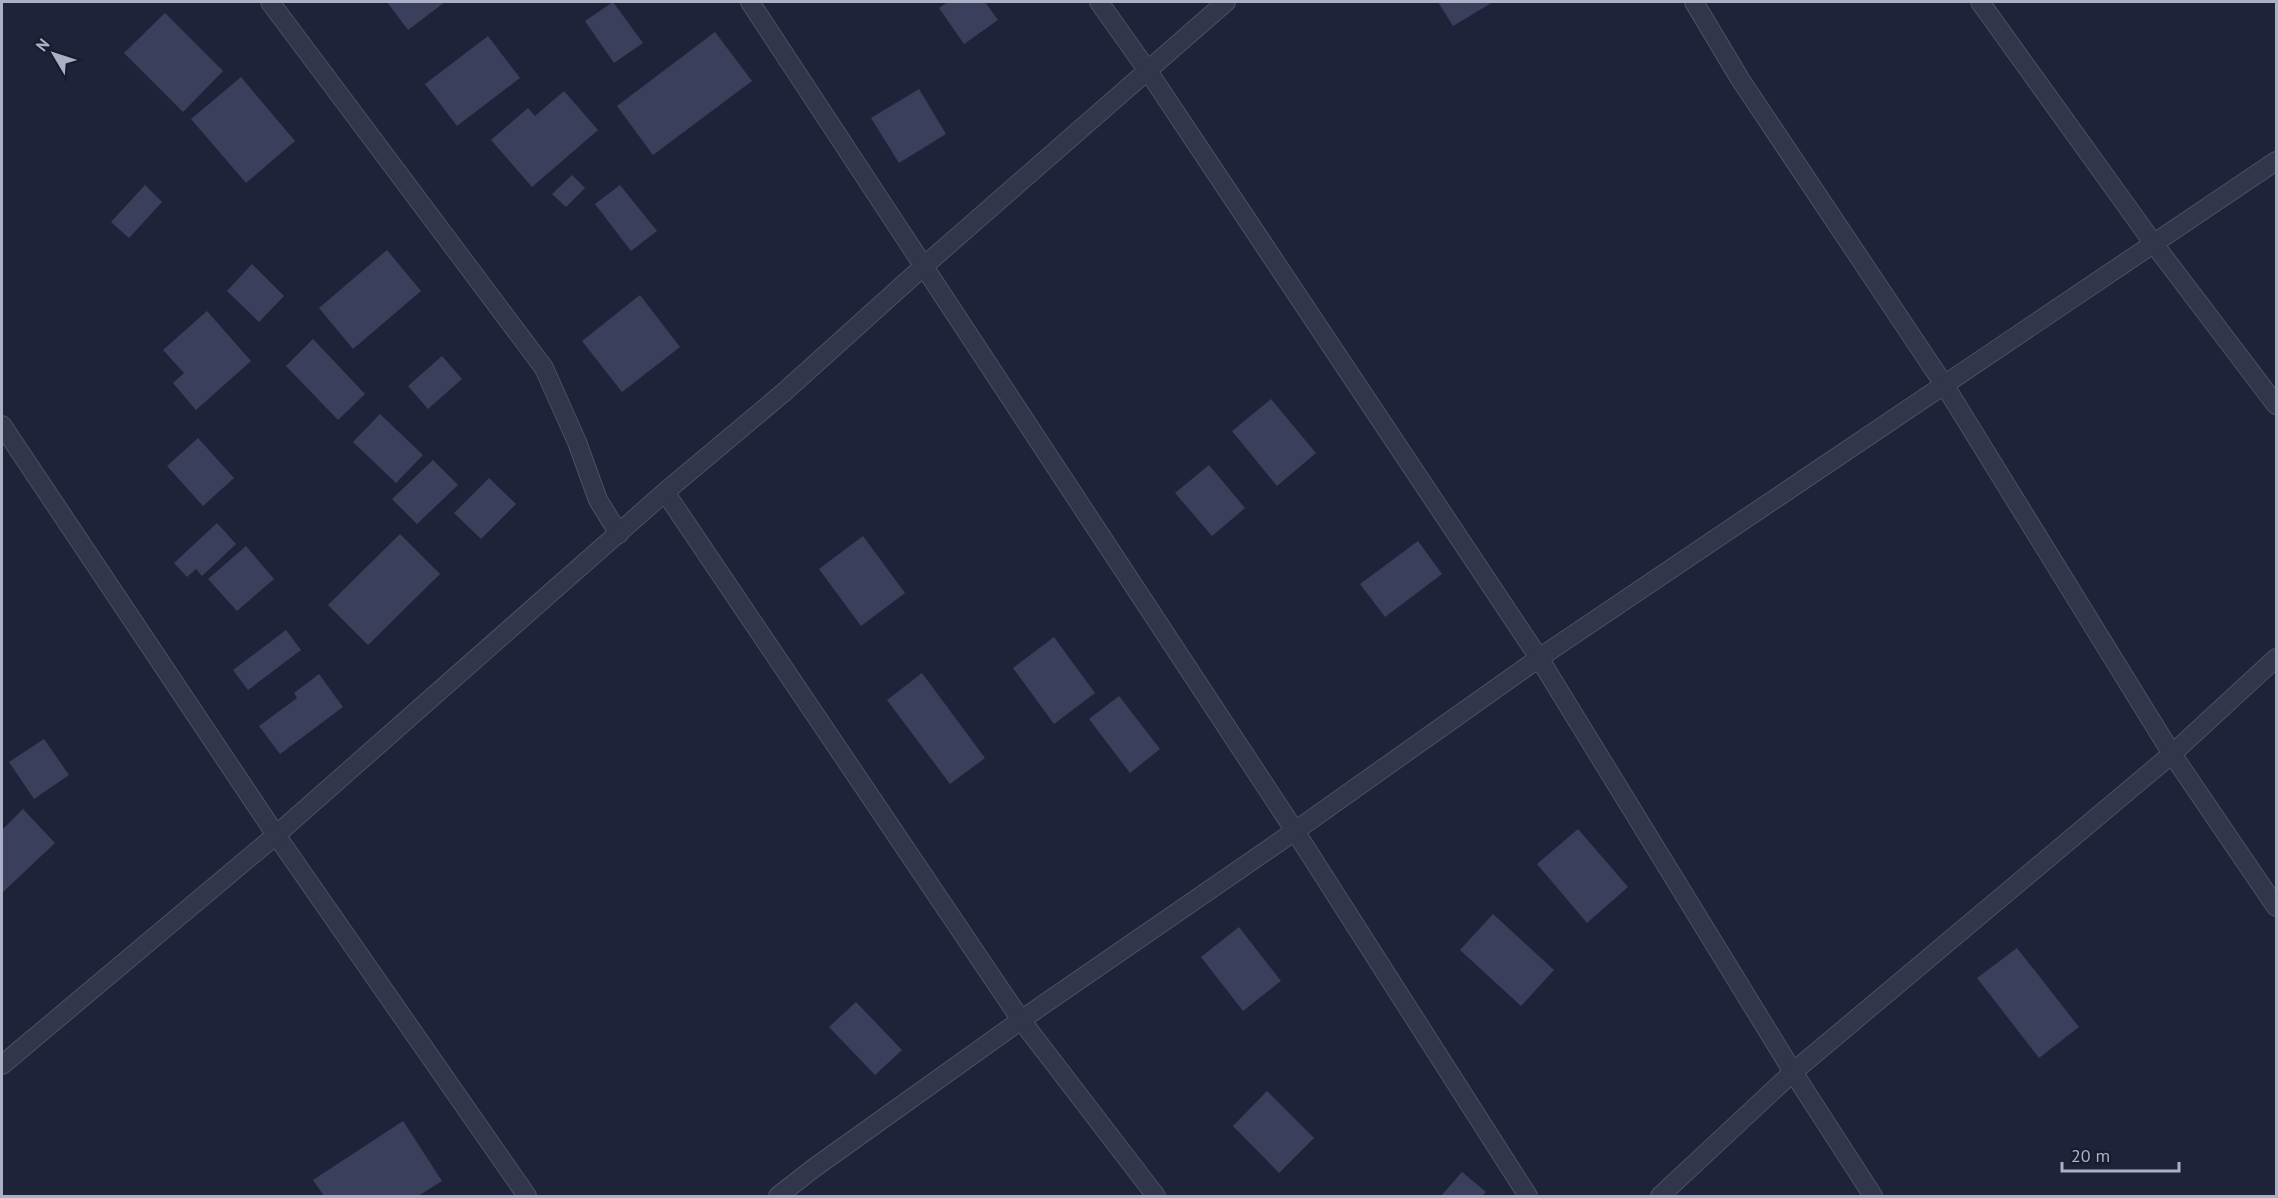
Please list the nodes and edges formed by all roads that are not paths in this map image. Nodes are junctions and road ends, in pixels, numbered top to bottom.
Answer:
1 (270, 2) edge
2 (750, 2) edge
3 (1099, 2) edge
4 (1226, 2) edge
5 (1694, 2) edge
6 (1980, 2) edge
7 (1148, 71) junction
8 (2277, 161) edge
9 (2154, 244) junction
10 (924, 266) junction
11 (1945, 386) junction
12 (2277, 405) edge
13 (2, 425) edge
14 (665, 492) junction
15 (619, 534) junction
16 (1539, 658) junction
17 (2277, 658) edge
18 (2172, 754) junction
19 (1295, 831) junction
20 (276, 835) junction
21 (2277, 907) edge
22 (1021, 1020) junction
23 (2, 1065) edge
24 (1793, 1072) junction
25 (527, 1197) edge
26 (778, 1197) edge
27 (1156, 1197) edge
28 (1528, 1197) edge
29 (1660, 1197) edge
30 (1873, 1197) edge

1 - 15 street
2 - 10 street
3 - 7 street
4 - 7 street
5 - 11 street
6 - 9 street
7 - 10 street
7 - 16 street
8 - 9 street
9 - 11 street
9 - 12 street
10 - 14 street
10 - 19 street
11 - 16 street
11 - 18 street
13 - 20 street
14 - 15 street
14 - 22 street
15 - 20 street
16 - 19 street
16 - 24 street
17 - 18 street
18 - 21 street
18 - 24 street
19 - 22 street
19 - 28 street
20 - 23 street
20 - 25 street
22 - 26 street
22 - 27 street
24 - 29 street
24 - 30 street

